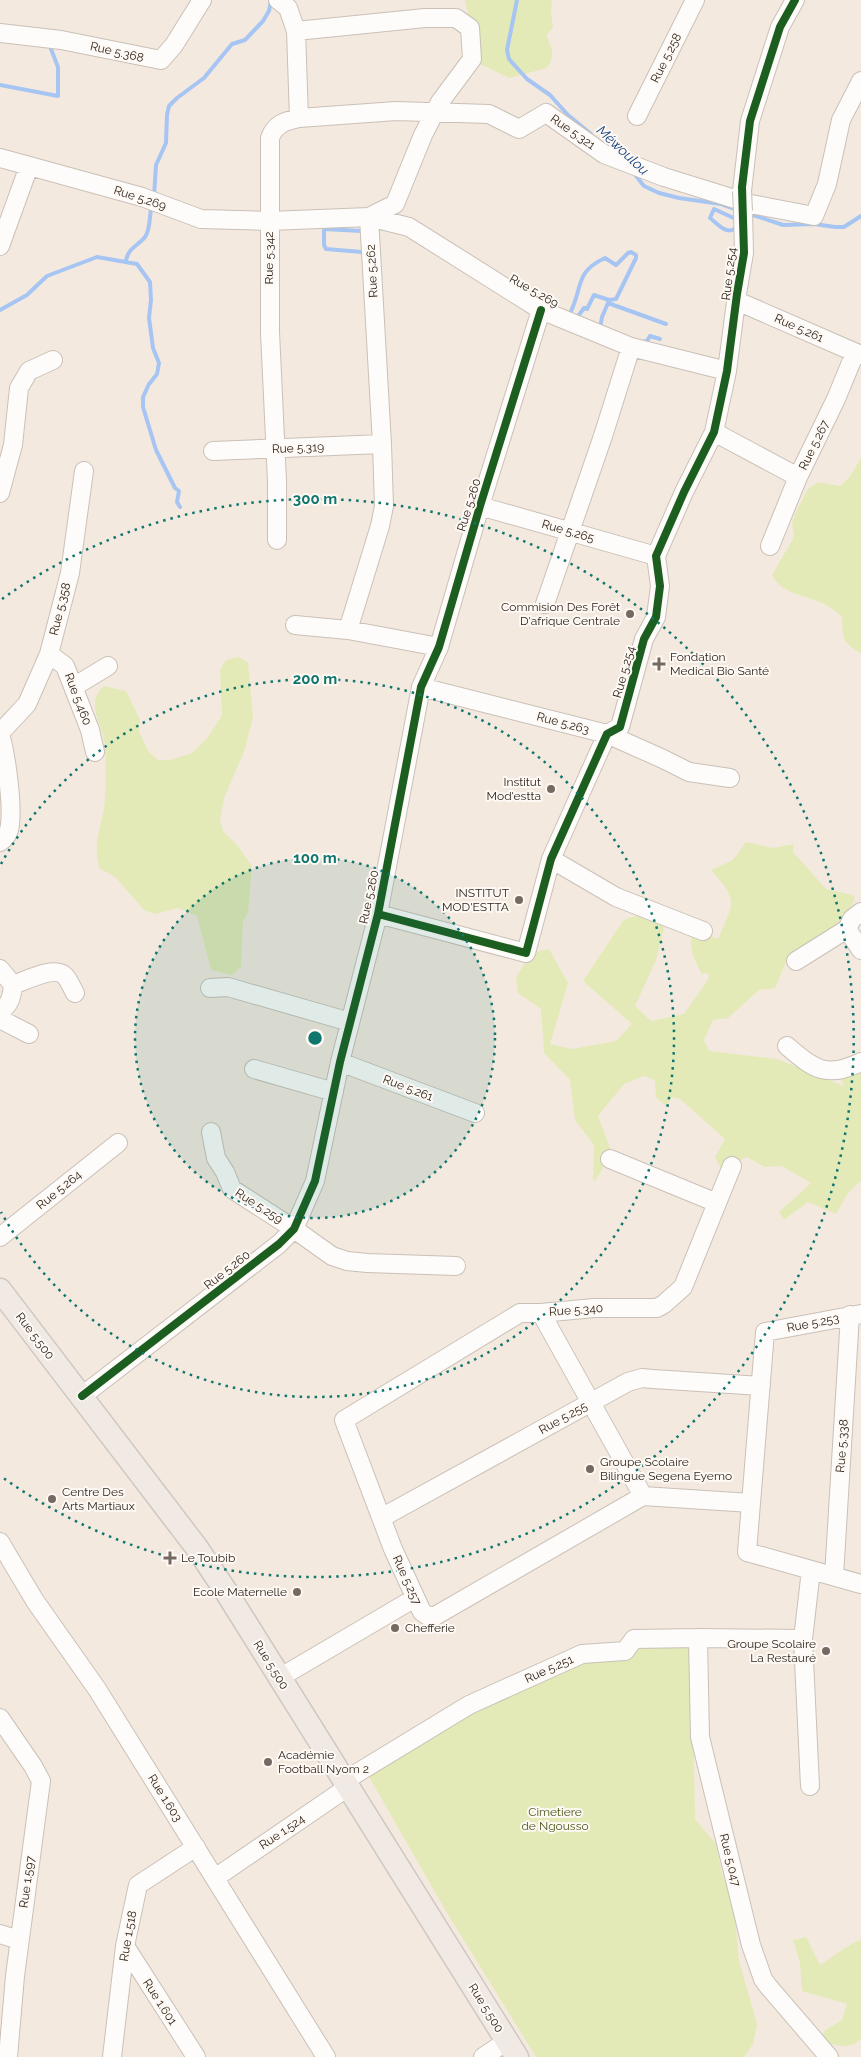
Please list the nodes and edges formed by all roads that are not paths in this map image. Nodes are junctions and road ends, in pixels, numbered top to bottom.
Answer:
1 (202, 0) edge
2 (278, 0) edge
3 (695, 0) edge
4 (795, 0) edge
5 (296, 31) junction
6 (0, 34) edge
7 (861, 81) edge
8 (435, 111) junction
9 (637, 116) dead end
10 (299, 118) junction
11 (0, 158) edge
12 (29, 166) junction
13 (369, 217) junction
14 (269, 221) junction
15 (0, 246) edge
16 (737, 301) junction
17 (541, 310) junction
18 (631, 348) junction
19 (858, 354) edge
20 (53, 360) dead end
21 (727, 370) junction
22 (714, 432) junction
23 (382, 444) junction
24 (275, 448) junction
25 (213, 451) dead end
26 (84, 471) dead end
27 (798, 476) junction
28 (0, 493) edge
29 (480, 506) junction
30 (570, 532) junction
31 (277, 540) dead end
32 (770, 546) dead end
33 (656, 556) junction
34 (545, 604) dead end
35 (295, 625) dead end
36 (348, 630) junction
37 (439, 647) junction
38 (49, 654) junction
39 (108, 666) dead end
40 (74, 686) junction
41 (421, 687) junction
42 (0, 733) edge
43 (607, 734) junction
44 (95, 752) dead end
45 (730, 778) dead end
46 (0, 842) edge
47 (551, 859) junction
48 (861, 912) edge
49 (378, 914) junction
50 (847, 928) junction
51 (702, 931) dead end
52 (861, 950) edge
53 (796, 961) dead end
54 (0, 969) edge
55 (13, 985) junction
56 (210, 988) dead end
57 (74, 994) dead end
58 (0, 1012) edge
59 (0, 1019) edge
60 (350, 1022) junction
61 (29, 1034) dead end
62 (787, 1046) dead end
63 (340, 1062) junction
64 (861, 1062) edge
65 (254, 1069) dead end
66 (334, 1092) junction
67 (475, 1113) dead end
68 (211, 1132) dead end
69 (118, 1143) dead end
70 (610, 1159) dead end
71 (732, 1166) dead end
72 (717, 1203) junction
73 (294, 1229) junction
74 (0, 1237) edge
75 (456, 1266) dead end
76 (0, 1290) edge
77 (541, 1313) junction
78 (856, 1314) edge
79 (761, 1386) junction
80 (82, 1396) junction
81 (591, 1402) junction
82 (643, 1496) junction
83 (751, 1503) junction
84 (381, 1518) junction
85 (0, 1542) edge
86 (811, 1570) junction
87 (834, 1576) junction
88 (861, 1584) edge
89 (415, 1598) junction
90 (698, 1638) junction
91 (803, 1639) junction
92 (279, 1678) junction
93 (0, 1718) edge
94 (346, 1784) junction
95 (810, 1786) dead end
96 (196, 1847) junction
97 (215, 1878) junction
98 (0, 1934) edge
99 (19, 1940) junction
100 (125, 1946) junction
101 (5, 2023) edge
102 (512, 2049) edge
103 (8, 2057) edge
104 (112, 2057) edge
105 (196, 2057) edge
106 (326, 2057) edge
107 (482, 2057) edge
108 (829, 2057) edge

1 - 6 street, Rue 5.368
2 - 5 street
3 - 9 street, Rue 5.258
4 - 16 street, Rue 5.254, bridge
5 - 8 street
5 - 10 street
7 - 8 street, Rue 5.321
8 - 10 street, Rue 5.321
8 - 13 street
10 - 14 street, Rue 5.342
11 - 12 street, Rue 5.269
12 - 14 street, Rue 5.269
12 - 15 street
13 - 14 street, Rue 5.269
13 - 17 street, Rue 5.269
13 - 23 street, Rue 5.262
14 - 24 street, Rue 5.342
16 - 19 street, Rue 5.261
16 - 21 street, Rue 5.254
17 - 18 street, Rue 5.269
17 - 29 street, Rue 5.260
18 - 21 street, Rue 5.269
18 - 30 street
19 - 27 street, Rue 5.267
20 - 28 street
21 - 22 street, Rue 5.254
22 - 27 street, Rue 5.267
22 - 33 street, Rue 5.254
23 - 24 street, Rue 5.319
23 - 36 street, Rue 5.262
24 - 25 street, Rue 5.319
24 - 31 street, Rue 5.342
26 - 38 street, Rue 5.358
27 - 32 street
29 - 30 street, Rue 5.265
29 - 37 street, Rue 5.260
30 - 33 street, Rue 5.265
30 - 34 street
33 - 43 street, Rue 5.254
35 - 36 street
36 - 37 street
37 - 41 street, Rue 5.260
38 - 40 street, Rue 5.460
38 - 42 street, Rue 5.358
39 - 40 street
40 - 44 street, Rue 5.460
41 - 43 street, Rue 5.263
41 - 49 street, Rue 5.260
42 - 46 street
43 - 45 street, Rue 5.263
43 - 47 street, Rue 5.254
47 - 49 street, Rue 5.254
47 - 51 street
48 - 50 street
49 - 60 street, Rue 5.260
50 - 52 street
50 - 53 street
54 - 55 street
55 - 57 street
55 - 58 street
56 - 60 street
59 - 61 street
60 - 63 street, Rue 5.260
62 - 64 street
63 - 66 street, Rue 5.260
63 - 67 street, Rue 5.261
65 - 66 street
66 - 73 street, Rue 5.260
68 - 73 street, Rue 5.259
69 - 74 street, Rue 5.264
70 - 72 street
71 - 72 street, Rue 5.340
72 - 77 street, Rue 5.340
73 - 75 street, Rue 5.259
73 - 80 street, Rue 5.260
76 - 80 main road, Rue 5.500
77 - 81 street, Rue 5.340
77 - 84 street, Rue 5.257
78 - 79 street, Rue 5.253
78 - 87 street, Rue 5.338
79 - 81 street, Rue 5.255
79 - 83 street
80 - 92 main road, Rue 5.500
81 - 82 street, Rue 5.340
81 - 84 street, Rue 5.255
82 - 83 street
82 - 89 street, Rue 5.257
83 - 86 street
84 - 89 street, Rue 5.257
85 - 96 street, Rue 1.603
86 - 87 street
86 - 91 street
87 - 88 street
89 - 92 street
90 - 91 street, Rue 5.251
90 - 94 street, Rue 5.251
90 - 108 street, Rue 5.047
91 - 95 street
92 - 94 main road, Rue 5.500
93 - 99 street, Rue 1.597
94 - 97 street, Rue 1.524
94 - 102 main road, Rue 5.500
96 - 97 street, Rue 1.603
96 - 100 street, Rue 1.518
97 - 106 street, Rue 1.603
98 - 99 street
99 - 101 street, Rue 1.597
100 - 104 street, Rue 1.518
100 - 105 street, Rue 1.601
101 - 103 street, Rue 1.597
102 - 107 street

